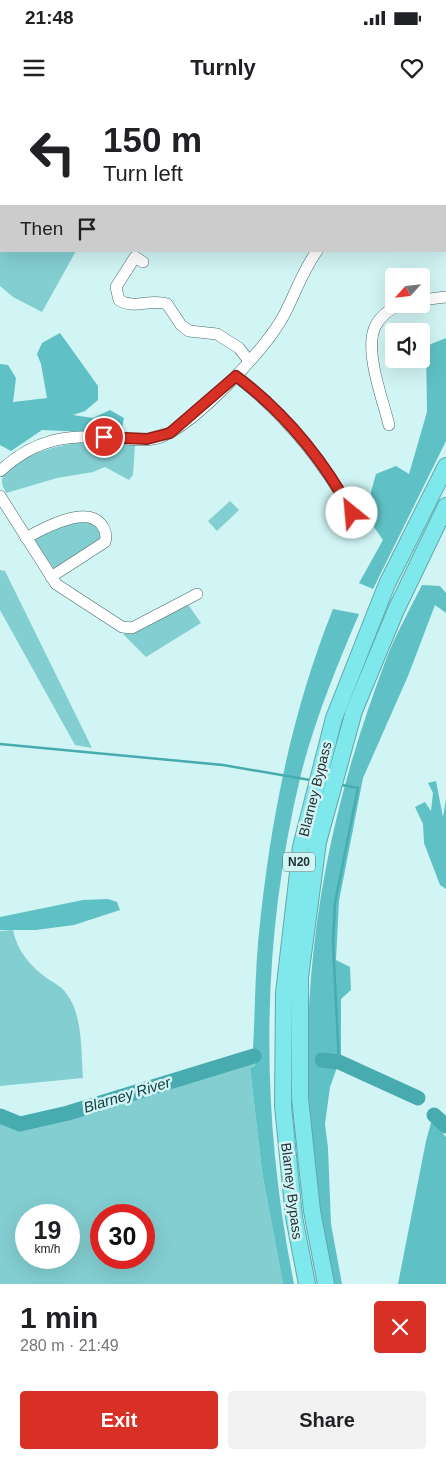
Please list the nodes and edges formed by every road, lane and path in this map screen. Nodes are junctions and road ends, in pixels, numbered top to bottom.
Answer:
1 (316, 252) edge
2 (143, 262) dead end
3 (446, 297) edge
4 (430, 300) edge
5 (387, 313) edge
6 (249, 361) junction
7 (236, 376) junction
8 (389, 425) dead end
9 (446, 466) edge
10 (0, 471) edge
11 (0, 496) edge
12 (446, 506) edge
13 (352, 513) dead end
14 (26, 538) junction
15 (51, 577) junction
16 (197, 594) dead end
17 (307, 1284) edge
18 (326, 1284) edge

1 - 6 street
2 - 6 street
3 - 4 street
5 - 8 street
6 - 7 street
7 - 10 street
7 - 13 street
9 - 17 highway, Blarney Bypass / N20
11 - 14 street
12 - 18 highway, Blarney Bypass / N20
14 - 15 street
14 - 15 street
15 - 16 street

